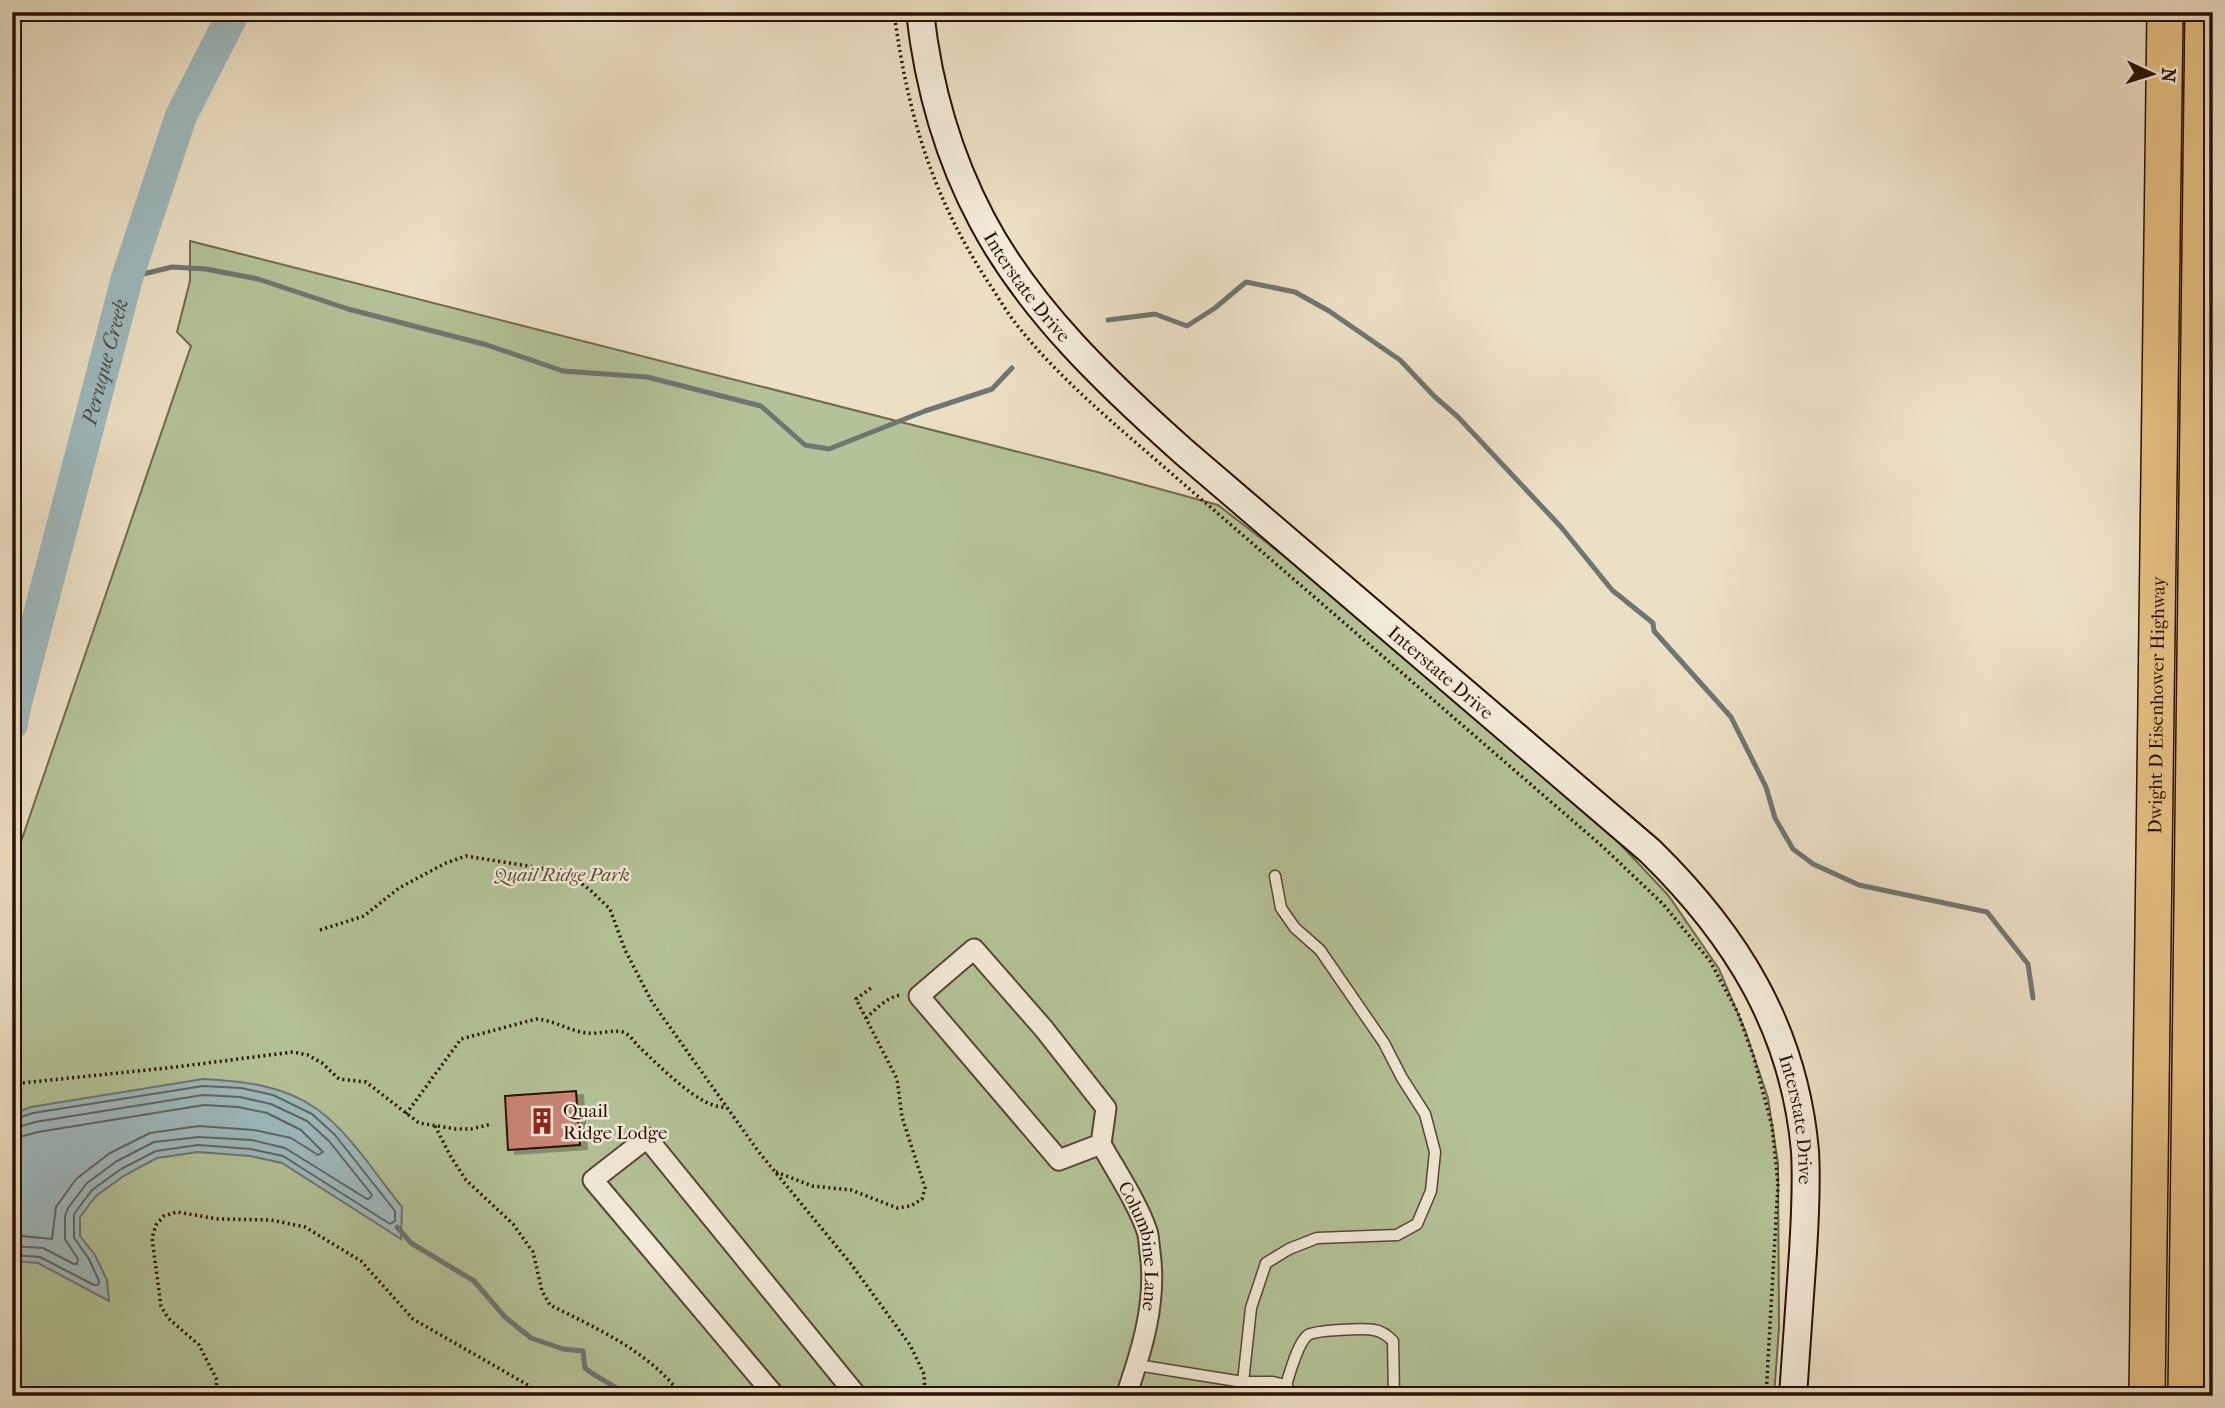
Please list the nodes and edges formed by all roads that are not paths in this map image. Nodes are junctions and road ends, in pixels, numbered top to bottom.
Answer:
1 (920, 12) edge
2 (2165, 12) edge
3 (2203, 12) edge
4 (2202, 83) junction
5 (2213, 167) edge
6 (1275, 876) dead end
7 (1101, 1144) junction
8 (1137, 1365) junction
9 (1243, 1382) junction
10 (1286, 1385) junction
11 (2146, 1387) edge
12 (775, 1396) edge
13 (857, 1396) edge
14 (1126, 1396) edge
15 (1293, 1396) edge
16 (1394, 1396) edge
17 (1793, 1396) edge
18 (2186, 1396) edge

1 - 17 main road, Interstate Drive
2 - 11 highway, Dwight D Eisenhower Highway
3 - 4 highway, Dwight D Eisenhower Highway
4 - 5 highway
4 - 18 highway, Dwight D Eisenhower Highway
6 - 9 lane
7 - 7 street
7 - 8 street, Columbine Lane
8 - 9 lane
8 - 14 street, Columbine Lane
9 - 10 lane
10 - 15 lane
10 - 16 lane
12 - 13 street

